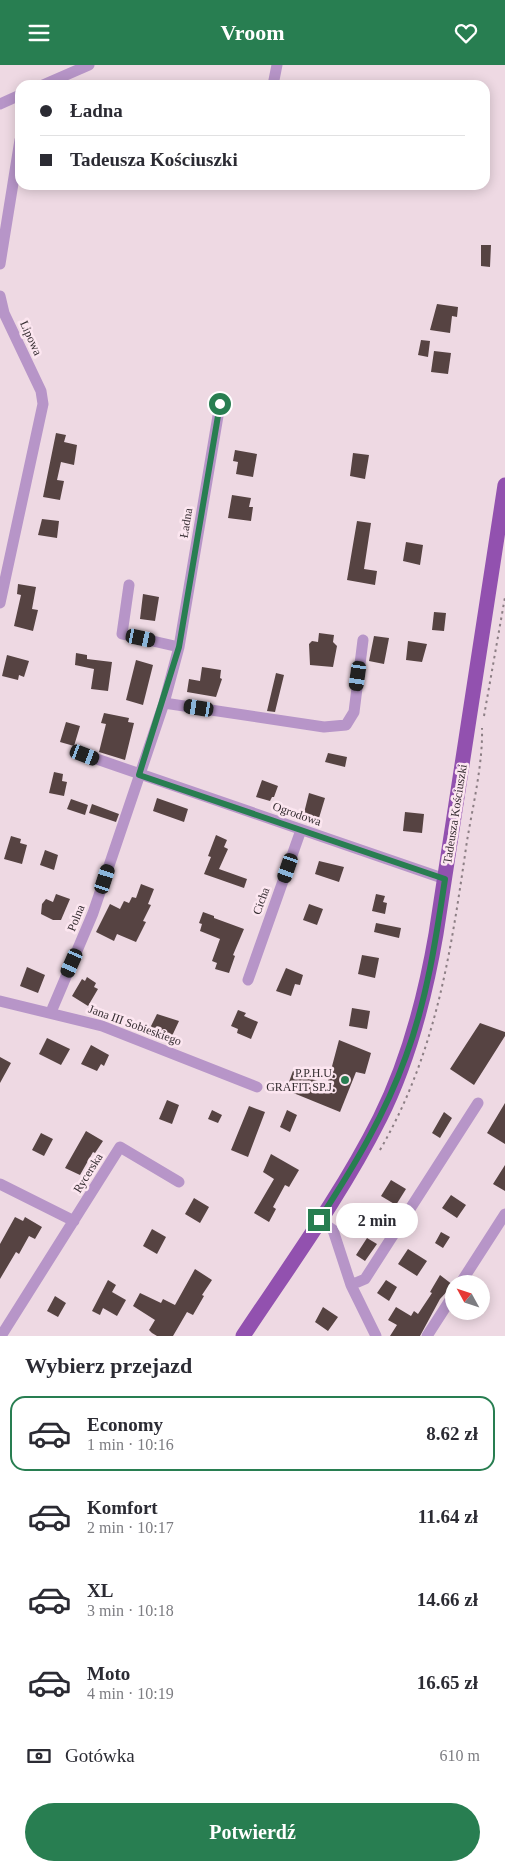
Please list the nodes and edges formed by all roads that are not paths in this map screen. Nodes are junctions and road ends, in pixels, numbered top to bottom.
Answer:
1 (88, 65) edge
2 (277, 65) edge
3 (54, 80) edge
4 (275, 80) edge
5 (15, 97) edge
6 (0, 104) edge
7 (15, 171) edge
8 (0, 264) edge
9 (0, 296) edge
10 (220, 404) dead end
11 (505, 485) edge
12 (129, 585) dead end
13 (0, 603) edge
14 (363, 640) dead end
15 (179, 647) junction
16 (164, 703) junction
17 (85, 755) dead end
18 (139, 775) junction
19 (301, 830) junction
20 (445, 879) junction
21 (248, 980) dead end
22 (0, 1001) edge
23 (50, 1012) junction
24 (257, 1087) dead end
25 (478, 1103) dead end
26 (179, 1182) dead end
27 (0, 1184) edge
28 (505, 1214) edge
29 (319, 1220) junction
30 (74, 1221) junction
31 (466, 1275) edge
32 (351, 1285) junction
33 (445, 1309) edge
34 (1, 1336) edge
35 (243, 1336) edge
36 (376, 1336) edge
37 (428, 1336) edge

1 - 3 street
2 - 4 street
5 - 6 street
7 - 8 street
9 - 13 street, Lipowa
10 - 15 street, Ładna
11 - 20 main road, Tadeusza Kościuszki
12 - 15 street
14 - 16 street
15 - 16 street, Polna
16 - 18 street, Polna
17 - 18 street
18 - 19 street, Ogrodowa
18 - 23 street, Polna
19 - 20 street, Ogrodowa
19 - 21 street, Cicha
20 - 29 main road, Tadeusza Kościuszki
22 - 23 street, Jana III Sobieskiego
23 - 24 street, Jana III Sobieskiego
25 - 32 street
26 - 30 street, Rycerska
27 - 30 street
28 - 31 street
29 - 32 street
29 - 35 main road, Tadeusza Kościuszki
30 - 34 street
32 - 36 street
33 - 37 street

